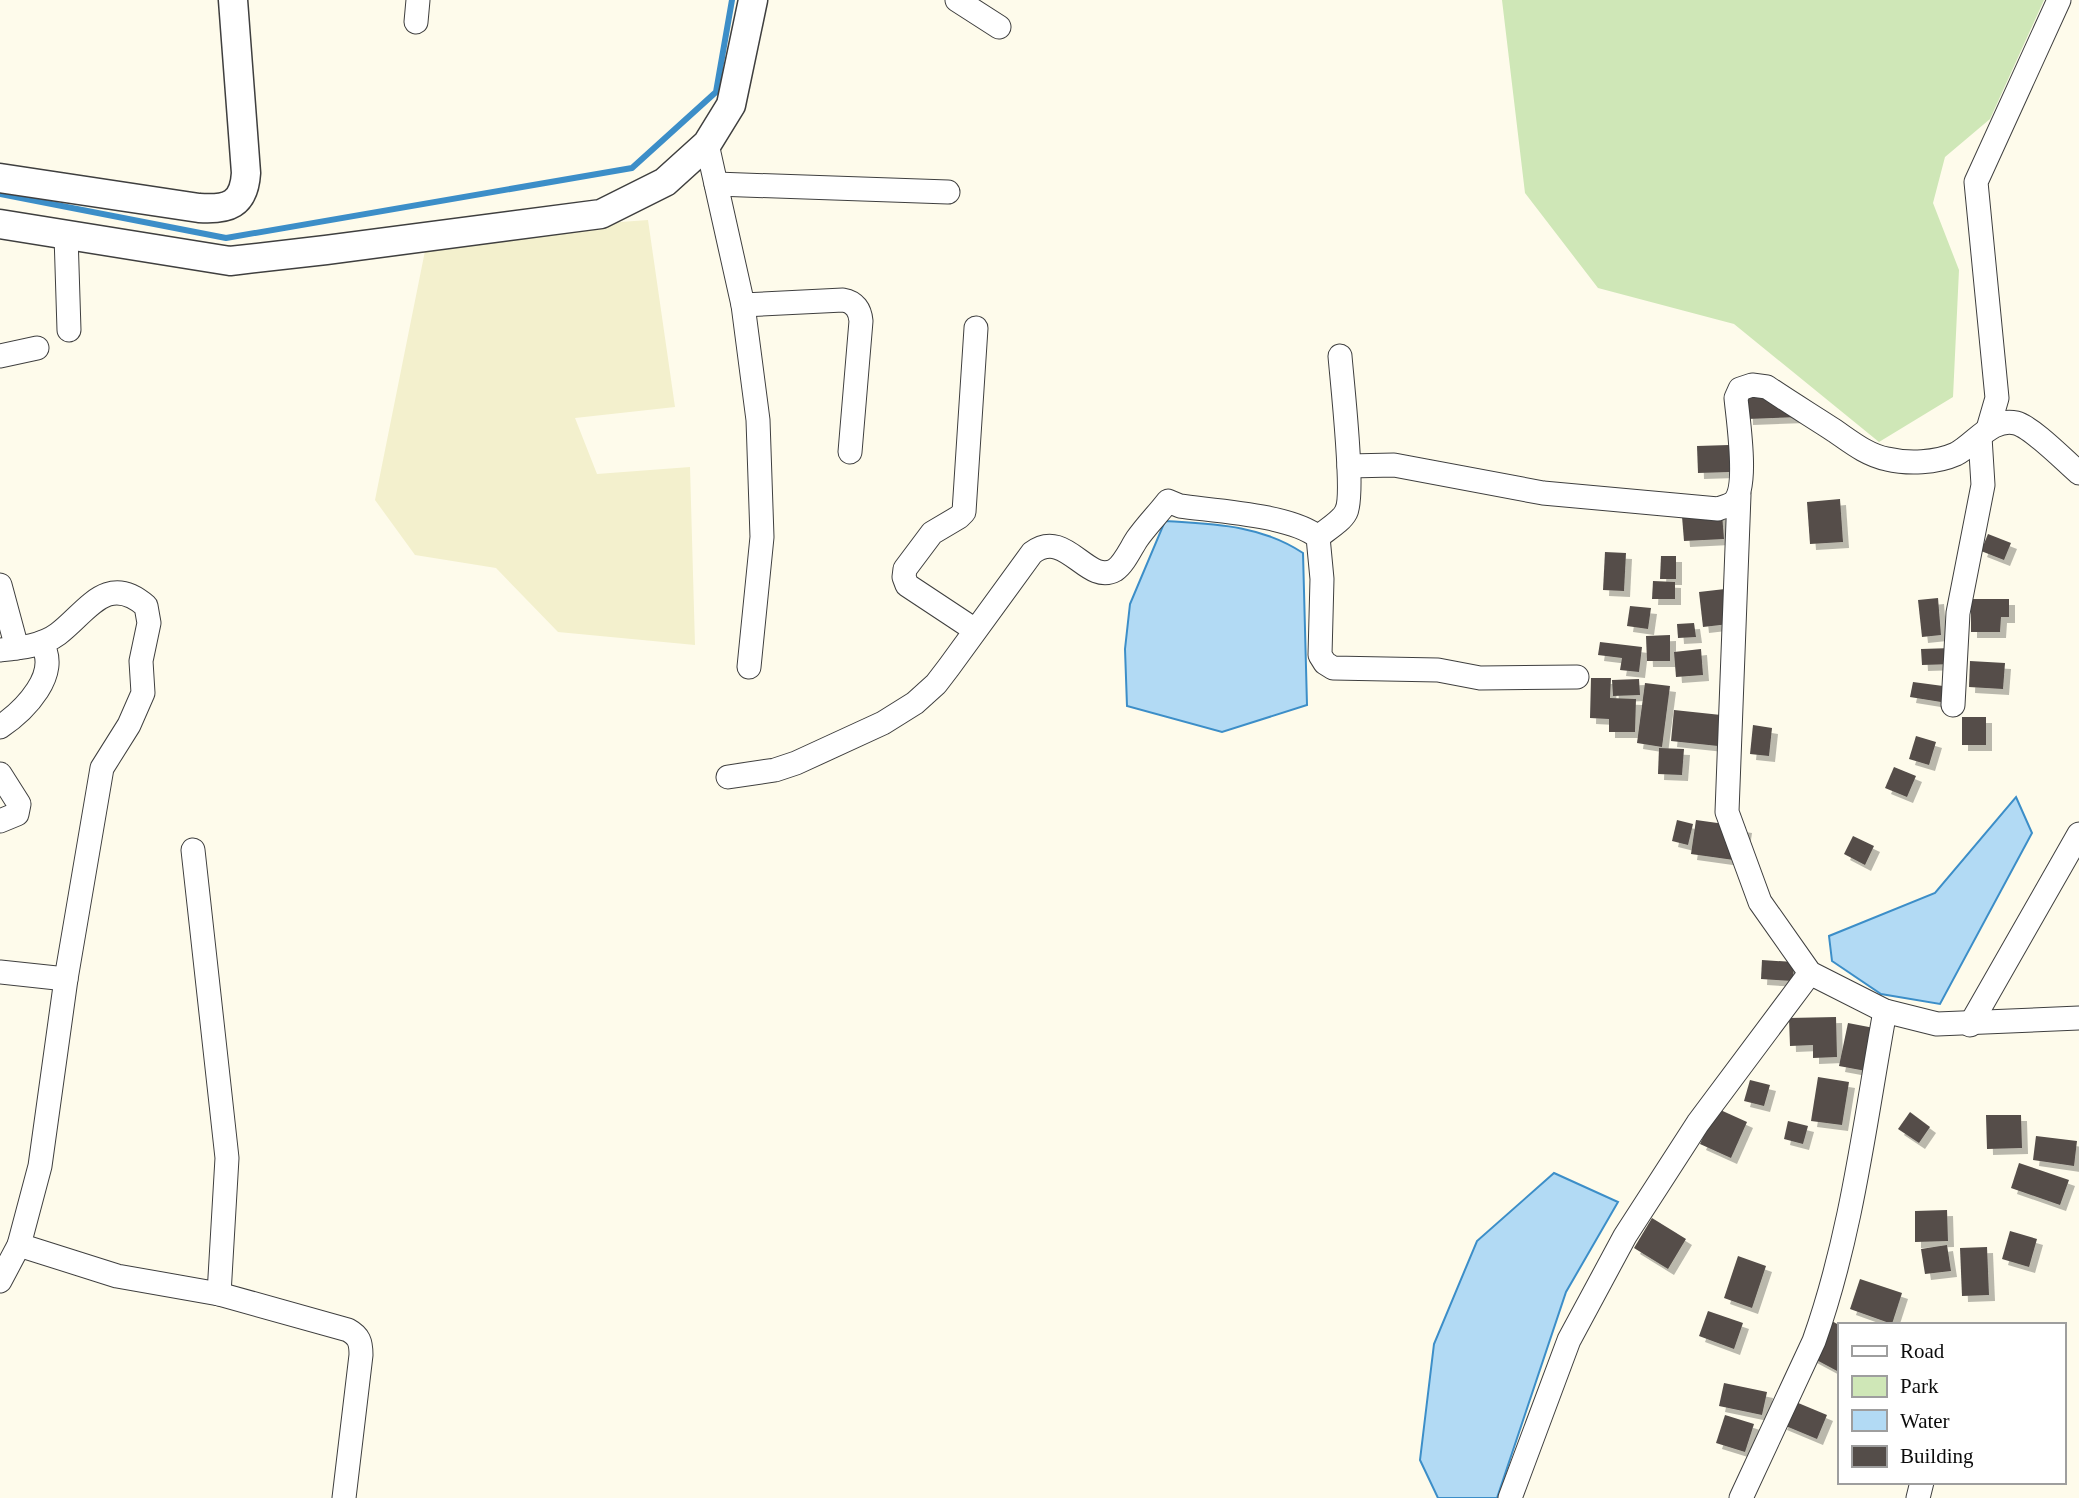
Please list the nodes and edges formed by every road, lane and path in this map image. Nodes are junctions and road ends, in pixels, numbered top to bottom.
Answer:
1 (233, 0) edge
2 (752, 0) edge
3 (957, 0) edge
4 (2059, 0) edge
5 (999, 27) dead end
6 (707, 144) junction
7 (0, 178) edge
8 (716, 184) junction
9 (948, 192) dead end
10 (0, 224) edge
11 (66, 235) junction
12 (743, 305) junction
13 (976, 328) dead end
14 (69, 330) dead end
15 (37, 348) dead end
16 (0, 356) edge
17 (1340, 356) dead end
18 (1984, 433) junction
19 (850, 452) dead end
20 (1349, 467) junction
21 (2079, 473) edge
22 (1739, 495) junction
23 (1318, 537) junction
24 (0, 586) edge
25 (975, 631) junction
26 (41, 643) junction
27 (8, 649) edge
28 (749, 667) dead end
29 (1577, 677) dead end
30 (1953, 705) dead end
31 (0, 727) edge
32 (0, 774) edge
33 (728, 777) dead end
34 (0, 821) edge
35 (2079, 834) edge
36 (193, 850) dead end
37 (0, 972) edge
38 (1810, 973) junction
39 (66, 979) junction
40 (1885, 1011) junction
41 (2079, 1018) edge
42 (1970, 1025) junction
43 (19, 1245) junction
44 (0, 1282) edge
45 (219, 1294) junction
46 (1831, 1320) edge
47 (344, 1498) edge
48 (1510, 1498) edge
49 (1741, 1498) edge

1 - 7 street
2 - 6 street
3 - 5 street
4 - 18 street
6 - 8 street
6 - 11 street
8 - 9 street
8 - 12 street
10 - 11 street
11 - 14 street
12 - 19 street
12 - 28 street
13 - 25 street
15 - 16 street
17 - 20 street
18 - 21 street
18 - 22 street
18 - 30 street
20 - 22 street
20 - 23 street
22 - 38 street
23 - 25 street
23 - 29 street
24 - 27 street
25 - 33 street
26 - 27 street
26 - 31 street
26 - 39 street
32 - 34 street
35 - 42 street
36 - 45 street
37 - 39 street
38 - 40 street
38 - 48 street
39 - 43 street
40 - 42 street
40 - 46 street
41 - 42 street
43 - 44 street
43 - 45 street
45 - 47 street
46 - 49 street

